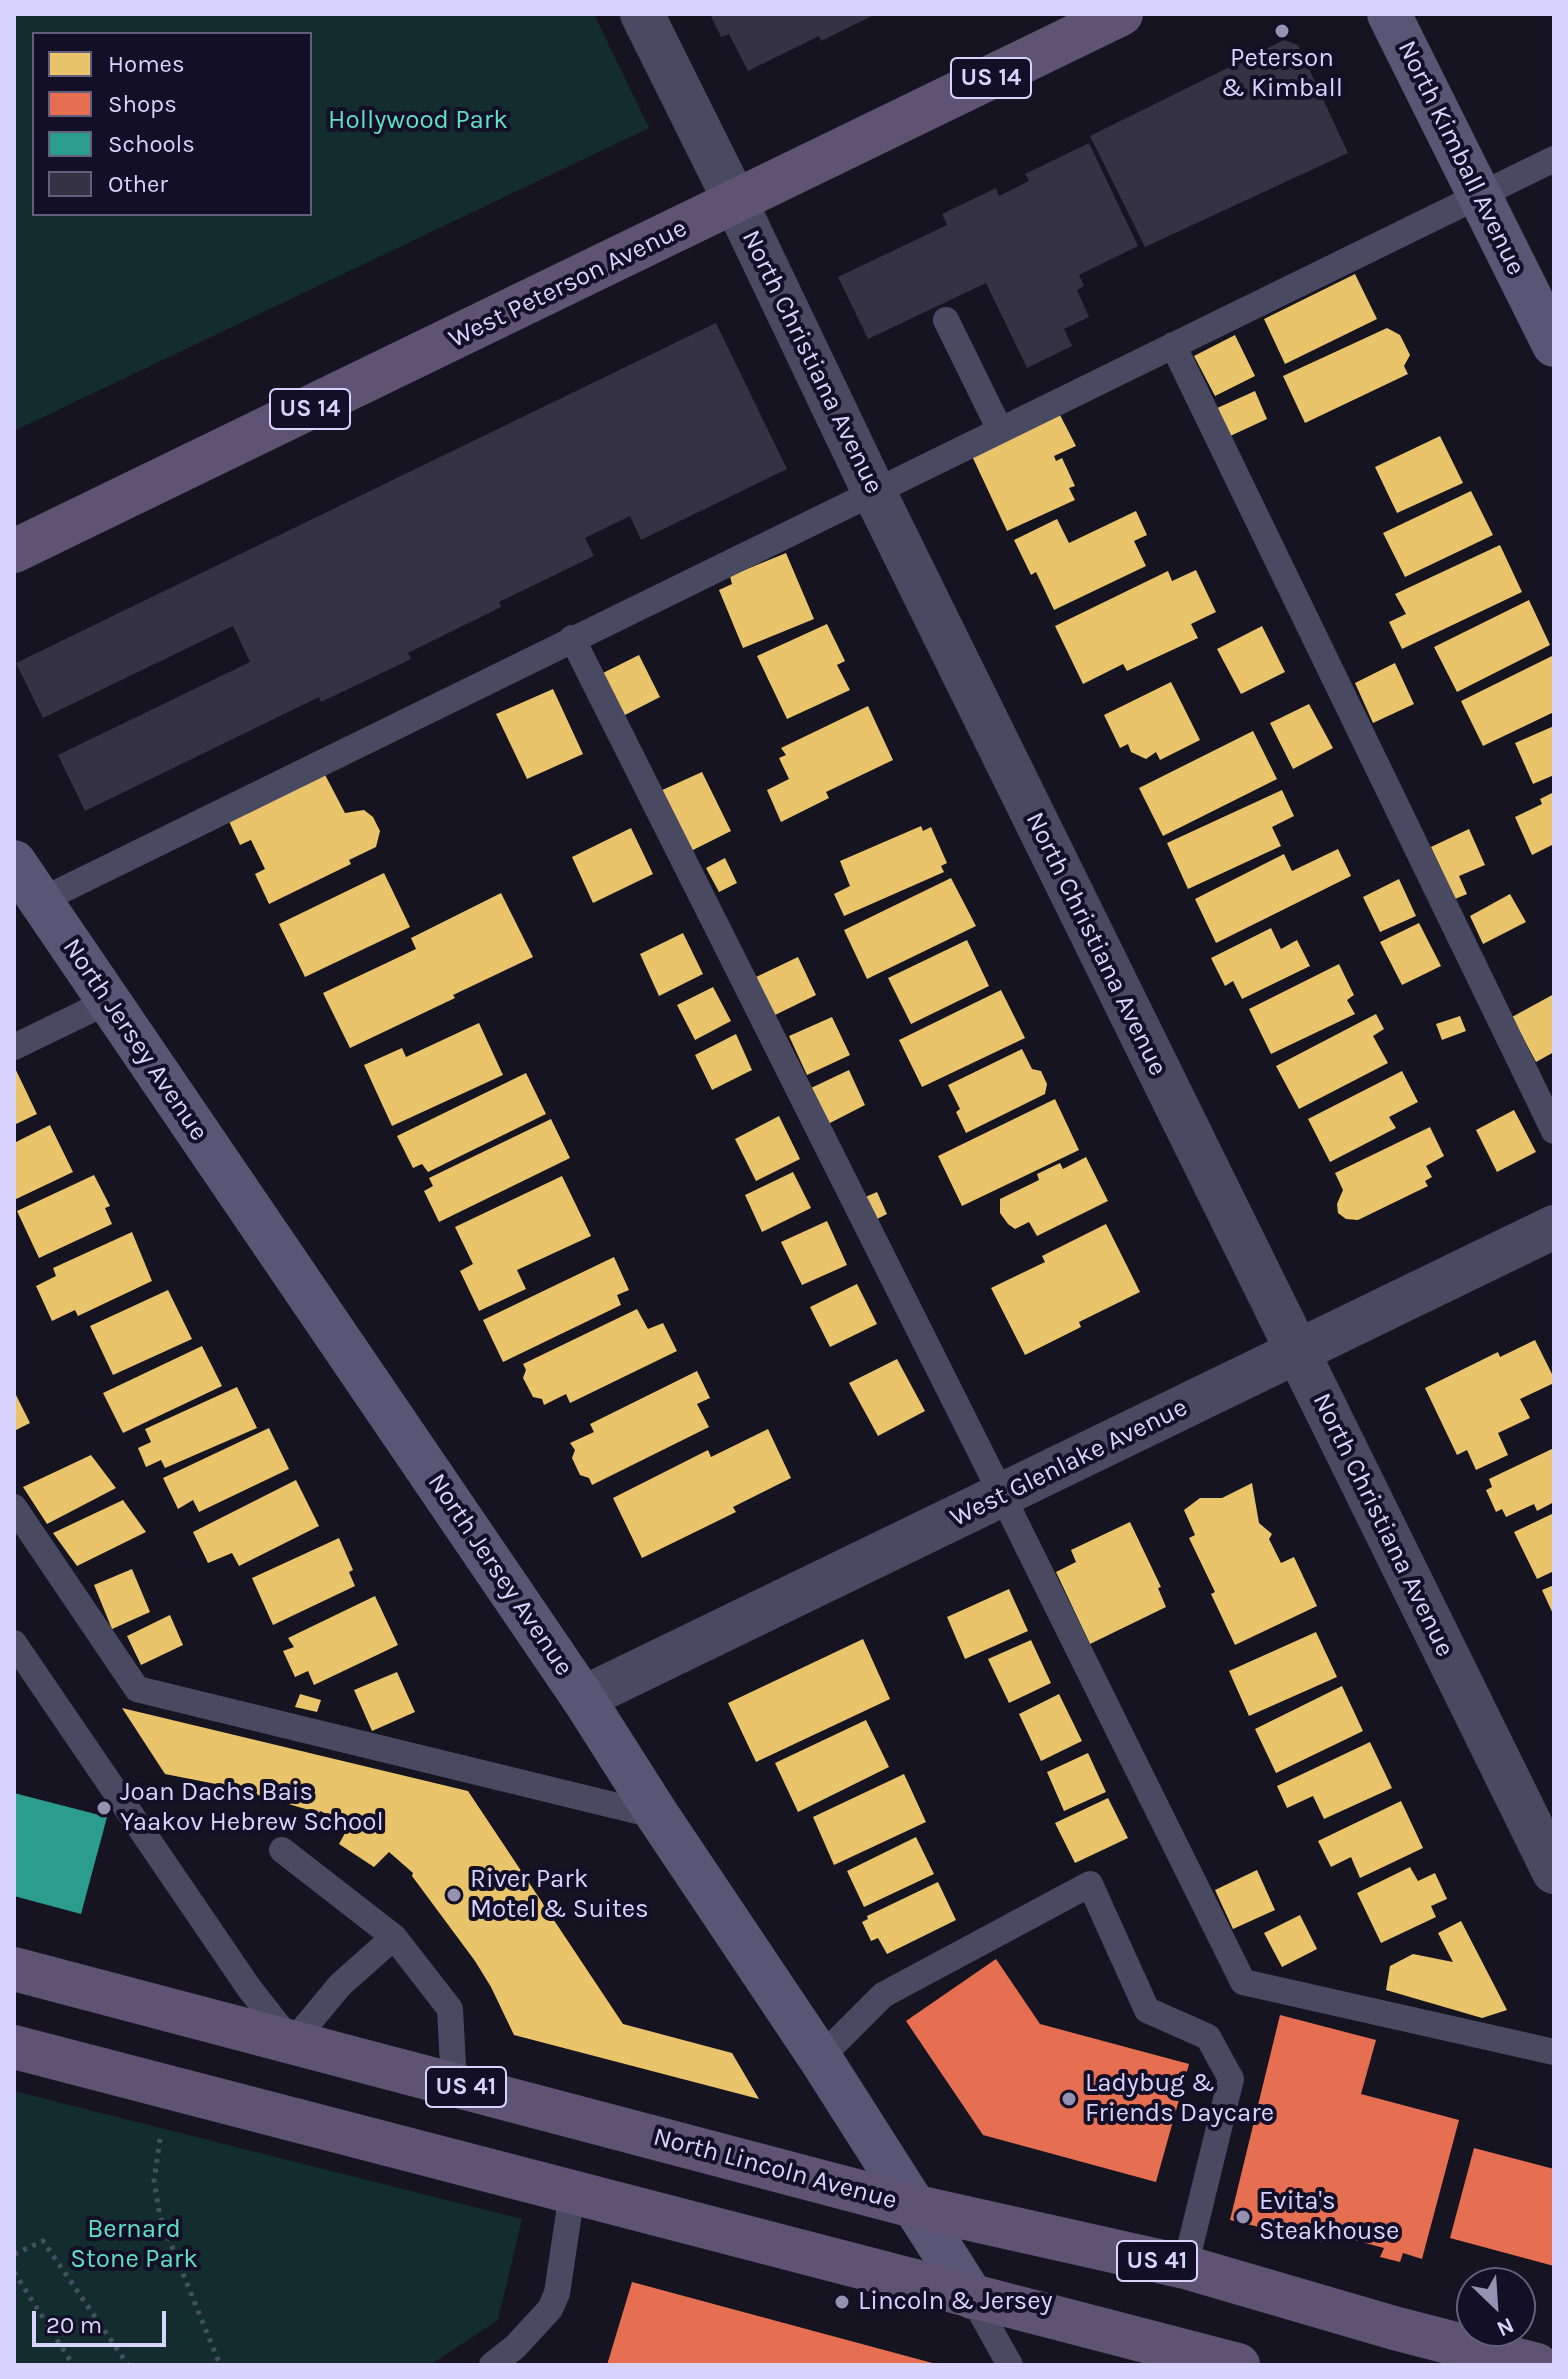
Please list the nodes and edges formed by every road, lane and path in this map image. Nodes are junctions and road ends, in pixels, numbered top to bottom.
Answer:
1 (642, 14) edge
2 (1121, 14) edge
3 (1389, 14) edge
4 (1554, 159) edge
5 (1479, 195) junction
6 (736, 203) junction
7 (946, 320) dead end
8 (1173, 345) junction
9 (1554, 345) edge
10 (1000, 430) junction
11 (874, 492) junction
12 (14, 551) edge
13 (572, 638) junction
14 (14, 862) edge
15 (40, 901) junction
16 (109, 1001) junction
17 (14, 1047) edge
18 (1554, 1131) edge
19 (1554, 1227) edge
20 (1298, 1352) junction
21 (1002, 1495) junction
22 (14, 1507) edge
23 (14, 1643) edge
24 (583, 1698) junction
25 (658, 1816) junction
26 (282, 1850) dead end
27 (1554, 1872) edge
28 (394, 1937) junction
29 (14, 1969) edge
30 (292, 2043) junction
31 (14, 2047) edge
32 (1554, 2052) edge
33 (820, 2058) junction
34 (454, 2084) junction
35 (160, 2139) dead end
36 (572, 2193) junction
37 (917, 2207) junction
38 (14, 2254) edge
39 (1185, 2267) junction
40 (14, 2272) edge
41 (972, 2297) junction
42 (73, 2365) edge
43 (128, 2365) edge
44 (220, 2365) edge
45 (492, 2365) edge
46 (1010, 2365) edge
47 (1238, 2365) edge
48 (1537, 2365) edge

1 - 6 street, North Christiana Avenue
2 - 6 main road, West Peterson Avenue / US 14
3 - 5 main road, North Kimball Avenue
4 - 5 lane
5 - 8 lane
5 - 9 main road, North Kimball Avenue
6 - 11 street, North Christiana Avenue
6 - 12 main road, West Peterson Avenue / US 14
7 - 10 lane
8 - 10 lane
8 - 18 lane
10 - 11 lane
11 - 13 lane
11 - 20 street, North Christiana Avenue
13 - 15 lane
13 - 21 lane
14 - 15 main road, North Jersey Avenue
15 - 16 main road, North Jersey Avenue
16 - 17 lane
16 - 24 main road, North Jersey Avenue
19 - 20 street, West Glenlake Avenue
20 - 21 street, West Glenlake Avenue
20 - 27 street, North Christiana Avenue
21 - 24 street, West Glenlake Avenue
21 - 32 lane
22 - 25 lane
23 - 30 lane
24 - 25 main road, North Jersey Avenue
25 - 33 main road, North Jersey Avenue
26 - 28 lane
28 - 30 lane
28 - 34 lane
29 - 30 main road, North Lincoln Avenue / US 41
30 - 34 main road, North Lincoln Avenue / US 41
31 - 36 main road
33 - 37 main road, North Jersey Avenue
33 - 39 lane
34 - 37 main road, North Lincoln Avenue / US 41
35 - 44 path
36 - 41 main road
36 - 45 lane
37 - 39 main road, North Lincoln Avenue / US 41
37 - 41 main road, North Jersey Avenue
38 - 43 path
39 - 48 main road, North Lincoln Avenue / US 41
40 - 42 path
41 - 46 lane
41 - 47 main road

